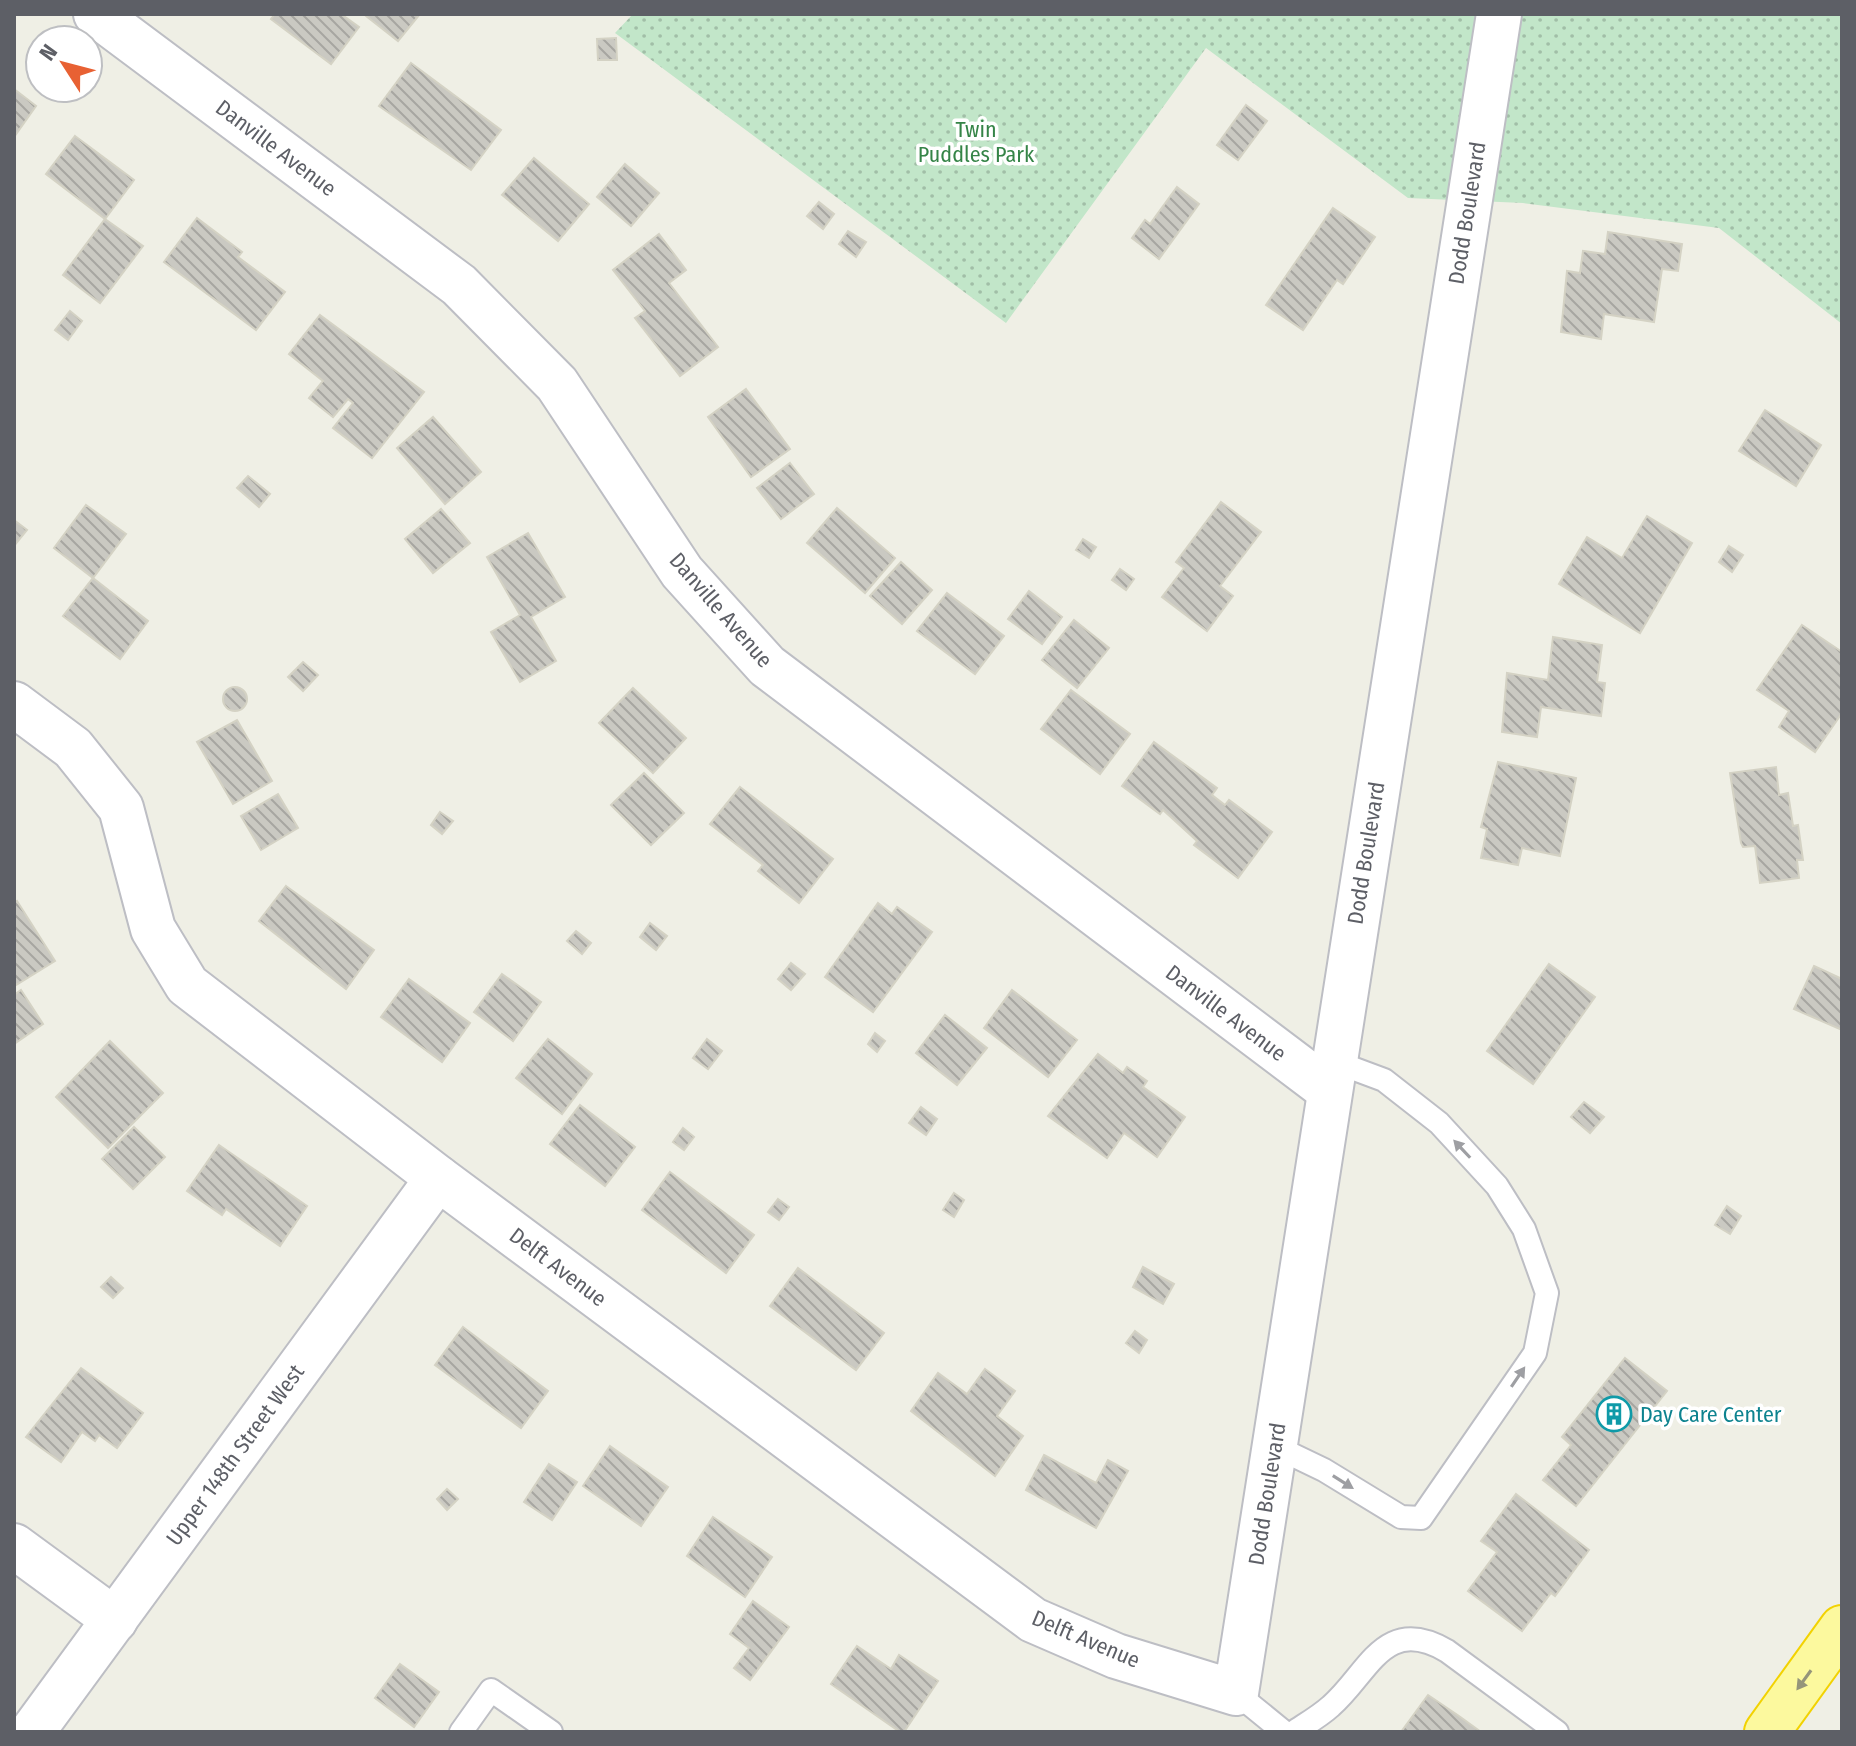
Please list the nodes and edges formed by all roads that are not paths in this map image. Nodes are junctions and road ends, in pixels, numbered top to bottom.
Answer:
1 (96, 14) edge
2 (1499, 14) edge
3 (14, 704) edge
4 (1331, 1076) junction
5 (438, 1178) junction
6 (1274, 1446) junction
7 (14, 1546) edge
8 (115, 1620) junction
9 (1842, 1628) edge
10 (1236, 1693) junction
11 (32, 1732) edge
12 (461, 1732) edge
13 (551, 1732) edge
14 (1284, 1732) edge
15 (1294, 1732) edge
16 (1557, 1732) edge
17 (1767, 1732) edge

1 - 4 street, Danville Avenue
2 - 4 street, Dodd Boulevard
3 - 5 street, Delft Avenue
4 - 6 street, Dodd Boulevard
6 -> 4 lane
5 - 8 street, Upper 148th Street West
5 - 10 street, Delft Avenue
6 - 10 street, Dodd Boulevard
7 - 8 street
8 - 11 street, Upper 148th Street West
9 -> 17 highway
10 - 14 lane
12 - 13 lane
15 - 16 lane

